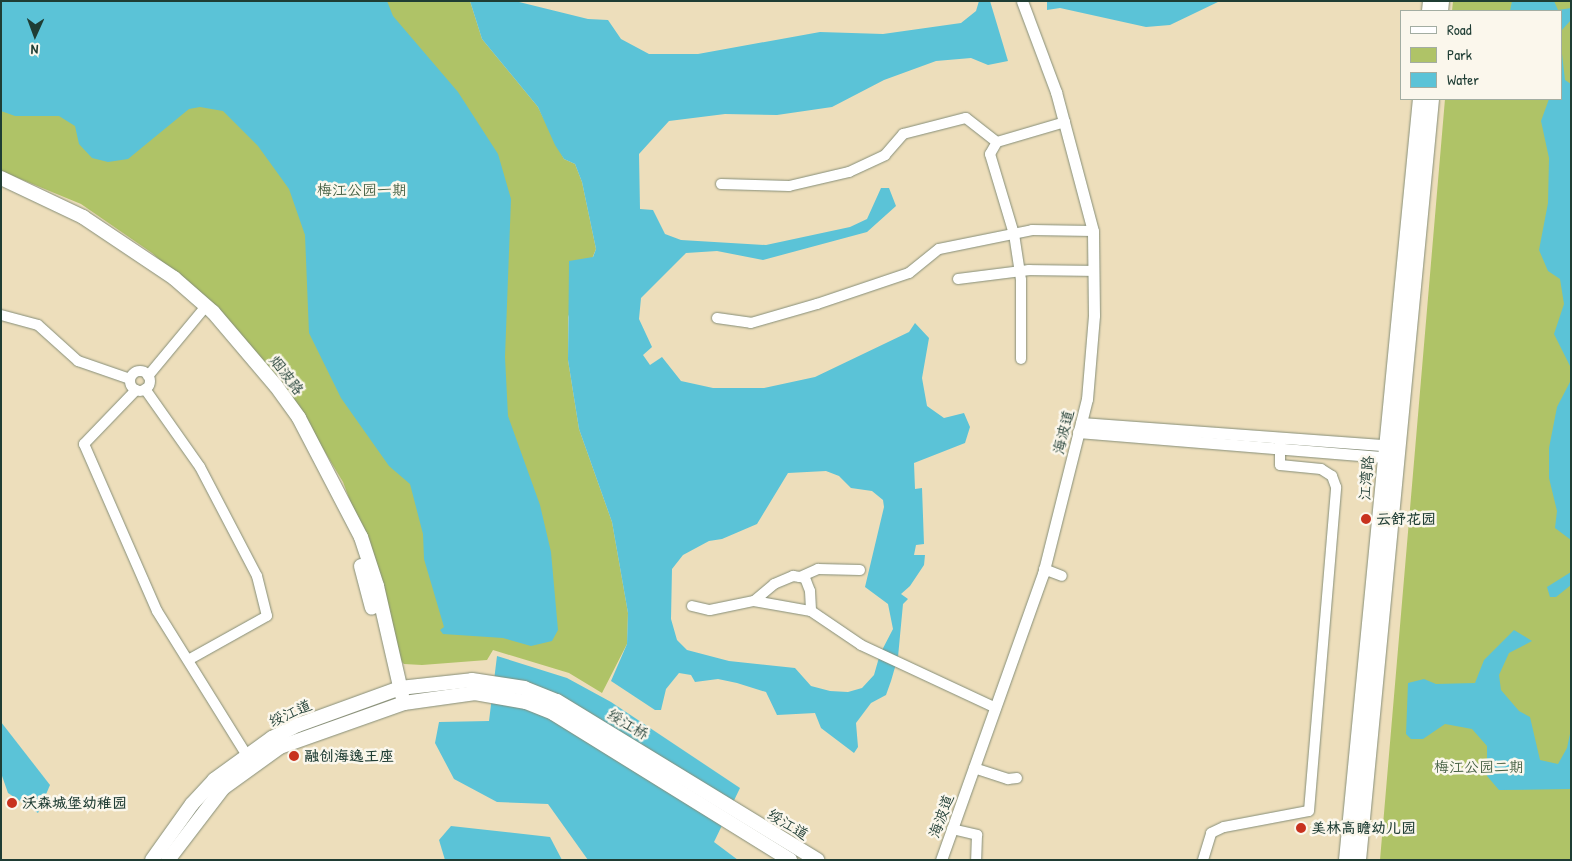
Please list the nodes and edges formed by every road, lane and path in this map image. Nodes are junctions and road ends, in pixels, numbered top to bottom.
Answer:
1 (1022, 1) edge
2 (1420, 100) edge
3 (1432, 100) edge
4 (1065, 122) junction
5 (997, 142) junction
6 (1, 178) edge
7 (721, 184) dead end
8 (1, 185) edge
9 (1093, 231) junction
10 (1014, 234) junction
11 (1020, 271) junction
12 (1094, 271) junction
13 (958, 279) dead end
14 (202, 311) junction
15 (1, 315) edge
16 (718, 318) dead end
17 (1020, 359) dead end
18 (148, 376) junction
19 (130, 379) junction
20 (140, 389) junction
21 (1080, 428) junction
22 (1280, 443) junction
23 (1391, 451) junction
24 (1044, 569) junction
25 (860, 570) dead end
26 (1062, 576) dead end
27 (800, 577) junction
28 (754, 601) junction
29 (692, 606) dead end
30 (811, 611) junction
31 (188, 660) junction
32 (487, 688) junction
33 (395, 690) junction
34 (399, 705) junction
35 (996, 708) junction
36 (246, 754) junction
37 (974, 768) junction
38 (1017, 778) dead end
39 (740, 821) junction
40 (952, 829) junction
41 (152, 860) edge
42 (168, 860) edge
43 (790, 860) edge
44 (817, 860) edge
45 (941, 860) edge
46 (976, 860) edge
47 (1203, 860) edge
48 (1346, 860) edge
49 (1359, 860) edge

1 - 4 street, 海波道
2 - 23 main road, 江湾路
3 - 23 main road, 江湾路
4 - 5 street
4 - 9 street, 海波道
5 - 7 street
5 - 10 street
6 - 33 main road, 烟波路
8 - 14 main road, 烟波路
9 - 10 street
9 - 12 street, 海波道
10 - 11 street
10 - 16 street
11 - 12 street
11 - 13 street
11 - 17 street
12 - 21 street, 海波道
14 - 18 street
14 - 33 main road, 烟波路
15 - 19 street
18 - 19 street
18 - 20 street
19 - 20 street
20 - 31 street
20 - 31 street
21 - 22 street
21 - 24 street, 海波道
22 - 23 street
22 - 47 street
23 - 48 main road, 江湾路
23 - 49 main road, 江湾路
24 - 26 street
24 - 35 street, 海波道
25 - 27 street
27 - 28 street
27 - 30 street
28 - 29 street
28 - 30 street
30 - 35 street
31 - 36 street
32 - 33 main road, 绥江道
32 - 34 main road, 绥江道
32 - 39 main road, 绥江桥
33 - 34 main road, 烟波路
33 - 36 main road, 绥江道
34 - 42 main road, 绥江道
35 - 37 street, 海波道
36 - 41 main road, 绥江道
37 - 38 street
37 - 40 street, 海波道
39 - 43 main road, 绥江道
39 - 44 main road, 绥江道
40 - 45 street, 海波道
40 - 46 street

